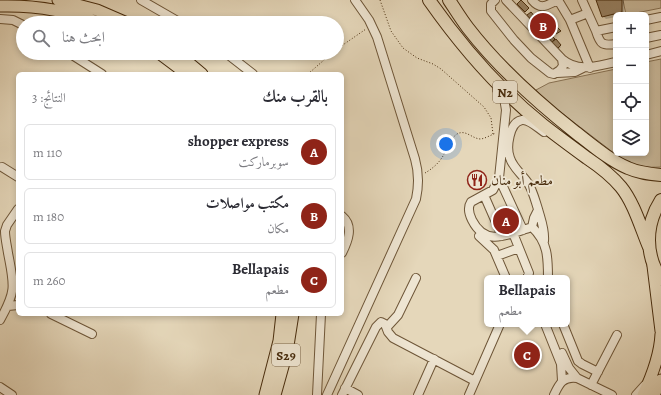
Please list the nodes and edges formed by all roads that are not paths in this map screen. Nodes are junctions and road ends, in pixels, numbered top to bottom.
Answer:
1 (58, 0) edge
2 (141, 0) edge
3 (355, 0) edge
4 (429, 0) edge
5 (449, 0) edge
6 (495, 0) edge
7 (506, 0) edge
8 (532, 0) edge
9 (558, 0) edge
10 (582, 0) edge
11 (0, 6) edge
12 (588, 13) junction
13 (77, 16) edge
14 (111, 16) edge
15 (169, 16) edge
16 (661, 17) edge
17 (0, 19) edge
18 (649, 19) edge
19 (570, 20) junction
20 (16, 22) edge
21 (613, 28) edge
22 (596, 31) junction
23 (661, 35) edge
24 (455, 36) junction
25 (649, 37) edge
26 (613, 44) edge
27 (661, 52) edge
28 (649, 54) edge
29 (562, 59) junction
30 (80, 60) edge
31 (168, 60) edge
32 (185, 60) edge
33 (235, 60) edge
34 (613, 63) edge
35 (586, 68) junction
36 (99, 72) edge
37 (184, 72) edge
38 (200, 72) edge
39 (250, 72) edge
40 (557, 73) junction
41 (587, 158) junction
42 (2, 167) dead end
43 (661, 175) edge
44 (16, 176) edge
45 (499, 178) junction
46 (484, 195) junction
47 (661, 200) edge
48 (471, 202) junction
49 (538, 210) junction
50 (16, 211) edge
51 (3, 226) edge
52 (346, 227) edge
53 (532, 227) junction
54 (524, 230) junction
55 (513, 233) junction
56 (502, 236) junction
57 (544, 242) junction
58 (344, 247) edge
59 (649, 247) junction
60 (519, 248) junction
61 (497, 256) junction
62 (653, 263) junction
63 (504, 274) edge
64 (528, 275) edge
65 (548, 275) edge
66 (416, 278) dead end
67 (661, 279) edge
68 (16, 305) edge
69 (8, 306) junction
70 (56, 316) edge
71 (282, 316) edge
72 (293, 316) edge
73 (321, 316) edge
74 (0, 320) edge
75 (387, 327) junction
76 (499, 327) edge
77 (551, 327) edge
78 (551, 327) edge
79 (564, 327) edge
80 (661, 333) edge
81 (92, 334) dead end
82 (617, 335) dead end
83 (434, 359) junction
84 (598, 372) junction
85 (577, 378) junction
86 (661, 380) edge
87 (475, 381) junction
88 (562, 381) junction
89 (649, 382) junction
90 (591, 385) junction
91 (1, 390) edge
92 (343, 392) edge
93 (12, 395) edge
94 (265, 395) edge
95 (275, 395) edge
96 (317, 395) edge
97 (327, 395) edge
98 (358, 395) edge
99 (418, 395) edge
100 (468, 395) edge
101 (554, 395) edge
102 (612, 395) edge
103 (636, 395) edge
104 (643, 395) edge
105 (654, 395) edge

1 - 14 main road
2 - 15 street
3 - 97 street
4 - 24 highway, N2
5 - 43 highway, N2
6 - 40 street
7 - 29 street
8 - 9 street
9 - 19 street
10 - 12 street
11 - 13 main road
12 - 19 street
12 - 22 street
16 - 18 street
17 - 20 street
19 - 35 street
21 - 22 street
22 - 26 street
23 - 25 street
24 - 41 highway, N2
24 - 45 street
27 - 28 street
29 - 35 street
29 - 40 street
30 - 36 street
31 - 37 main road
32 - 38 main road
33 - 39 street
34 - 35 street
35 - 40 street
41 - 49 street
41 - 59 highway, N2
42 - 44 street
45 - 46 street
45 - 54 street
46 - 48 street
46 - 56 street
47 - 59 highway, N2
48 - 56 street
48 - 61 street
49 - 53 street
49 - 57 street
50 - 51 street
51 - 69 street
52 - 58 street
53 - 54 street
53 - 57 street
54 - 55 street
55 - 56 street
55 - 60 street
57 - 65 street
59 - 62 highway, N2
60 - 61 street
60 - 64 street
61 - 63 street
62 - 67 highway, N2
62 - 80 main road
66 - 75 street
68 - 69 street
69 - 74 street
70 - 81 street
71 - 94 main road, S29
72 - 95 main road, S29
73 - 96 street
75 - 83 street
75 - 92 street
76 - 87 street
77 - 85 street
78 - 88 street
79 - 84 street
80 - 89 main road
82 - 84 street
83 - 87 street
83 - 99 street
84 - 90 street
85 - 88 street
85 - 90 street
86 - 105 main road
87 - 100 street
88 - 101 street
89 - 103 street
89 - 104 main road
90 - 102 street
91 - 93 street
92 - 98 street

